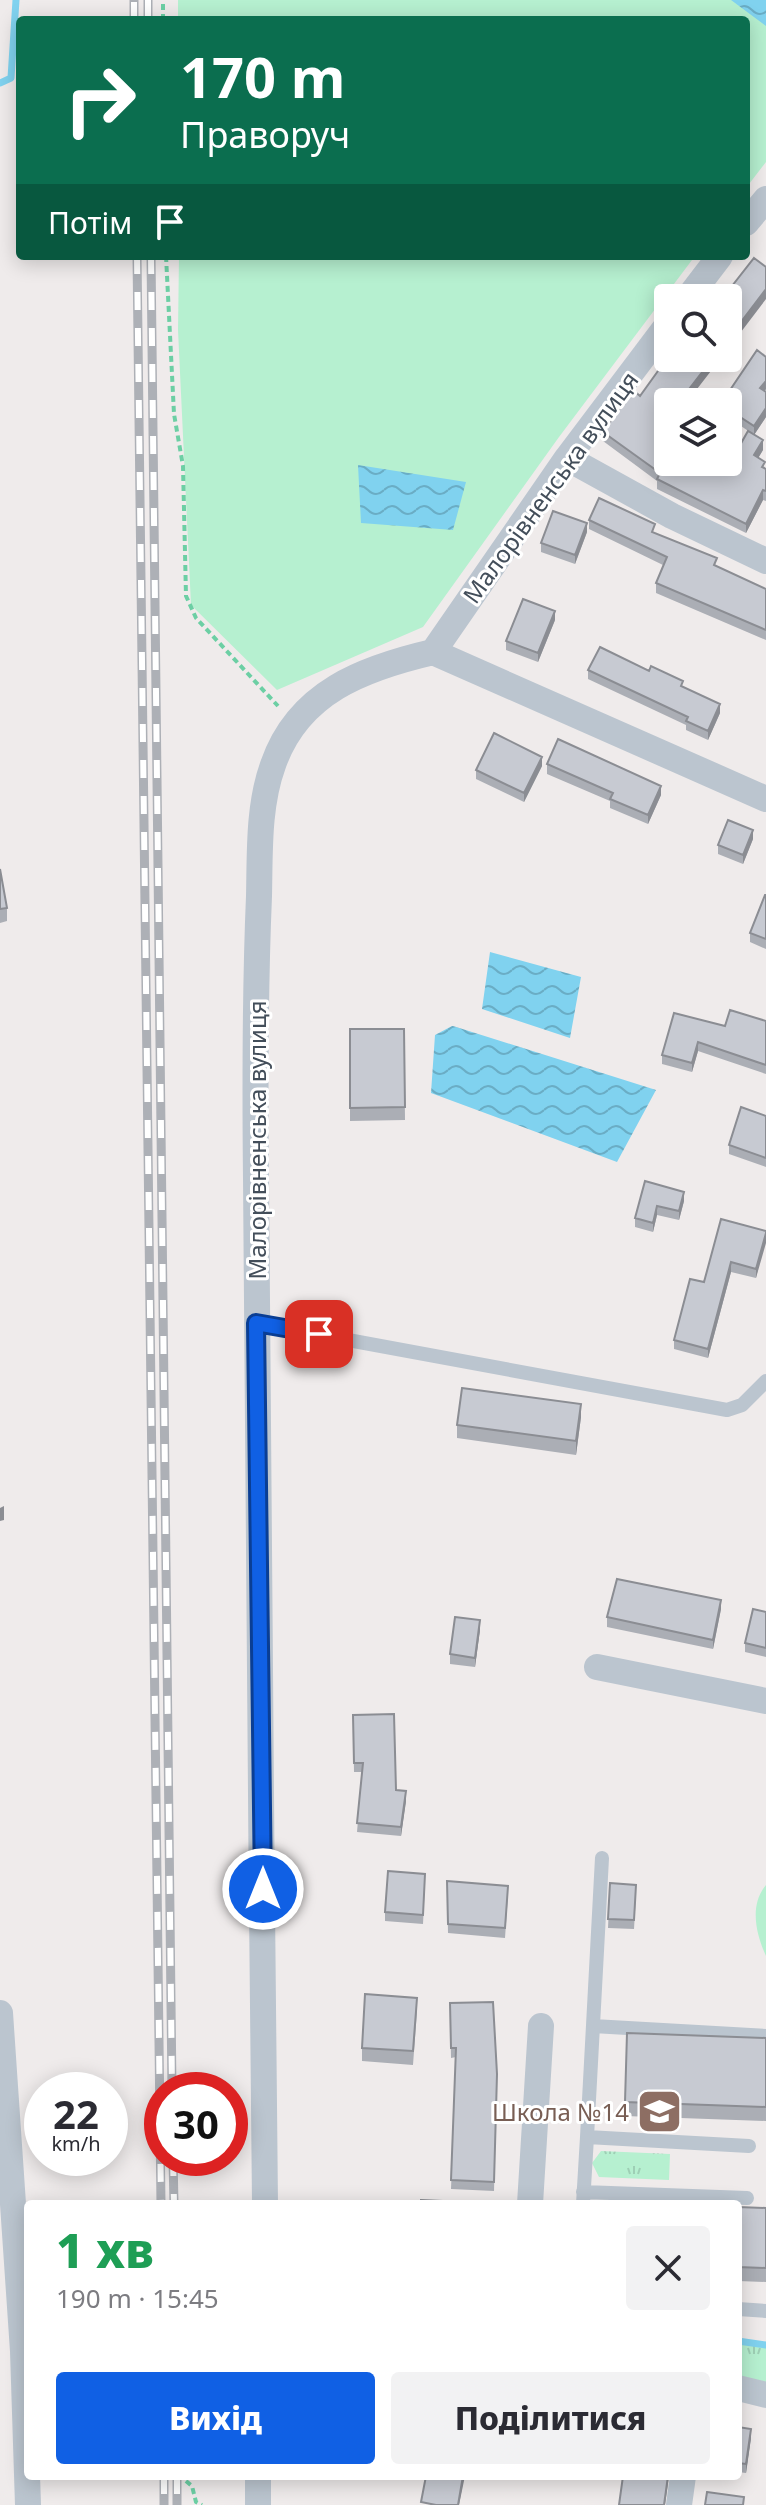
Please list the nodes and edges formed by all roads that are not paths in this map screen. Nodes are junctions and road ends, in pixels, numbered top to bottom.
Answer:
1 (717, 260) edge
2 (699, 284) edge
3 (654, 343) edge
4 (567, 458) junction
5 (766, 561) edge
6 (433, 652) junction
7 (766, 799) edge
8 (256, 1323) junction
9 (766, 1381) edge
10 (597, 1667) dead end
11 (766, 1701) edge
12 (602, 1858) dead end
13 (0, 2013) edge
14 (541, 2026) dead end
15 (593, 2026) junction
16 (766, 2036) edge
17 (587, 2137) junction
18 (749, 2146) dead end
19 (583, 2198) edge
20 (747, 2198) dead end
21 (265, 2200) edge
22 (530, 2200) edge
23 (742, 2309) edge
24 (766, 2311) edge
25 (24, 2382) edge
26 (742, 2389) edge
27 (766, 2395) edge
28 (27, 2480) edge
29 (258, 2480) edge
30 (682, 2480) edge
31 (28, 2505) edge
32 (258, 2505) edge
33 (679, 2505) edge

1 - 2 street
3 - 4 street, Малорівненська вулиця
4 - 5 street
4 - 6 street, Малорівненська вулиця
6 - 7 street
6 - 8 street, Малорівненська вулиця
8 - 9 lane
8 - 21 street, Малорівненська вулиця
10 - 11 street
12 - 15 lane
13 - 25 street
14 - 22 street
15 - 16 lane
15 - 17 lane
17 - 18 lane
17 - 19 lane
19 - 20 lane
23 - 24 lane
26 - 27 street
28 - 31 street
29 - 32 street
30 - 33 street

